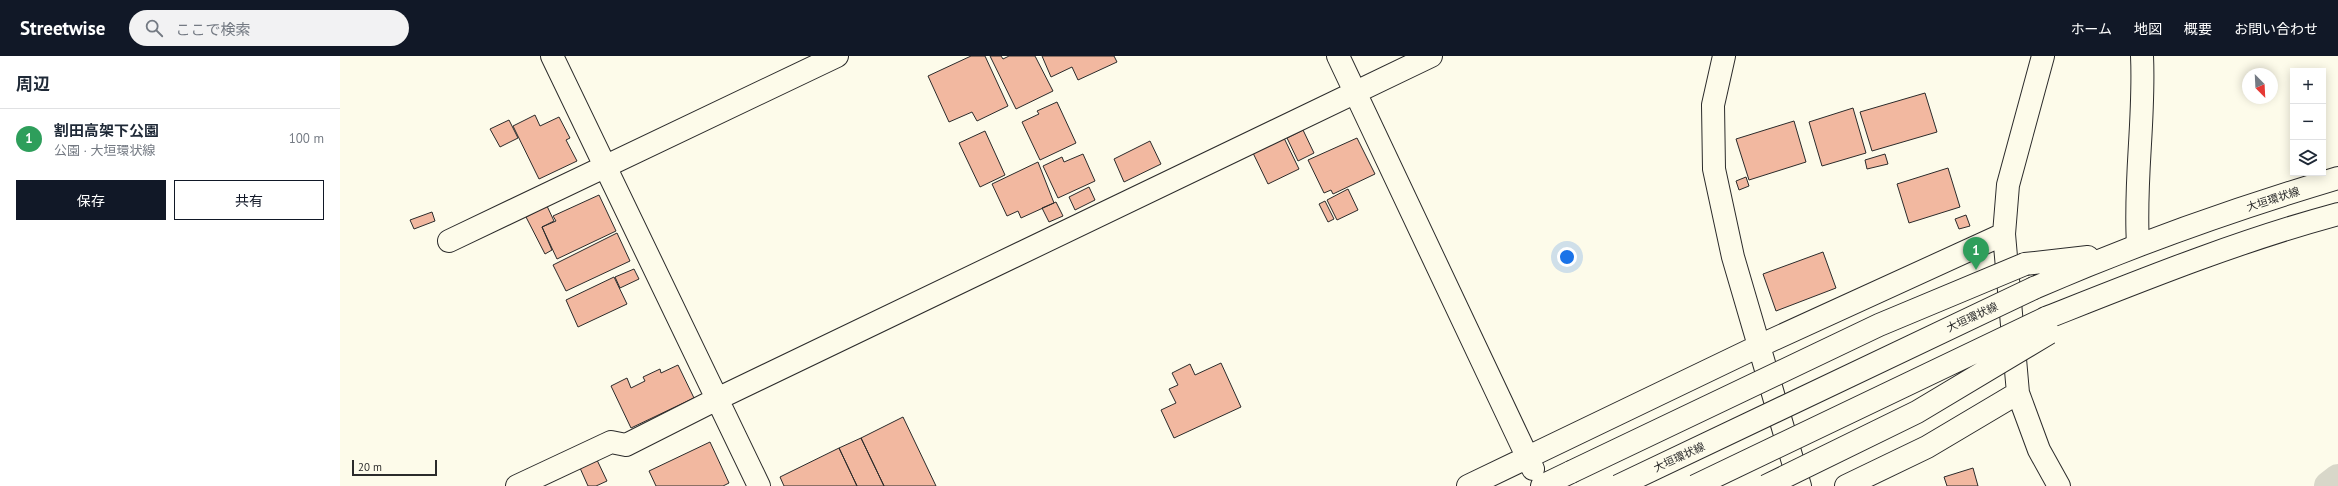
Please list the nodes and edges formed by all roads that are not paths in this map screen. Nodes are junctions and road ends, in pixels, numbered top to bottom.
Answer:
1 (552, 56) edge
2 (837, 56) edge
3 (1338, 56) edge
4 (1431, 56) edge
5 (1724, 56) edge
6 (2043, 56) edge
7 (2142, 56) edge
8 (1355, 92) junction
9 (606, 167) junction
10 (2338, 178) edge
11 (2338, 214) edge
12 (2004, 234) junction
13 (449, 241) dead end
14 (2138, 244) junction
15 (2110, 255) junction
16 (2048, 325) junction
17 (1759, 346) junction
18 (2018, 394) junction
19 (717, 399) junction
20 (1534, 471) edge
21 (517, 486) edge
22 (759, 486) edge
23 (1468, 486) edge
24 (1618, 486) edge
25 (1695, 486) edge
26 (1766, 486) edge
27 (1800, 486) edge
28 (1846, 486) edge
29 (2060, 486) edge

1 - 9 street
2 - 9 street
3 - 8 street
4 - 8 street
5 - 17 street
6 - 12 street
7 - 14 street
8 - 19 street
8 - 20 street
9 - 13 street
9 - 19 street
10 - 14 street, 大垣環状線
11 - 16 street
12 - 17 street
12 - 18 street
14 - 15 street, 大垣環状線
15 - 20 street, bridge
15 - 24 street, 大垣環状線, bridge
16 - 25 street, bridge
16 - 26 street, bridge
17 - 20 street
17 - 27 street
18 - 28 street
18 - 29 street
19 - 21 street
19 - 22 street
20 - 23 street

